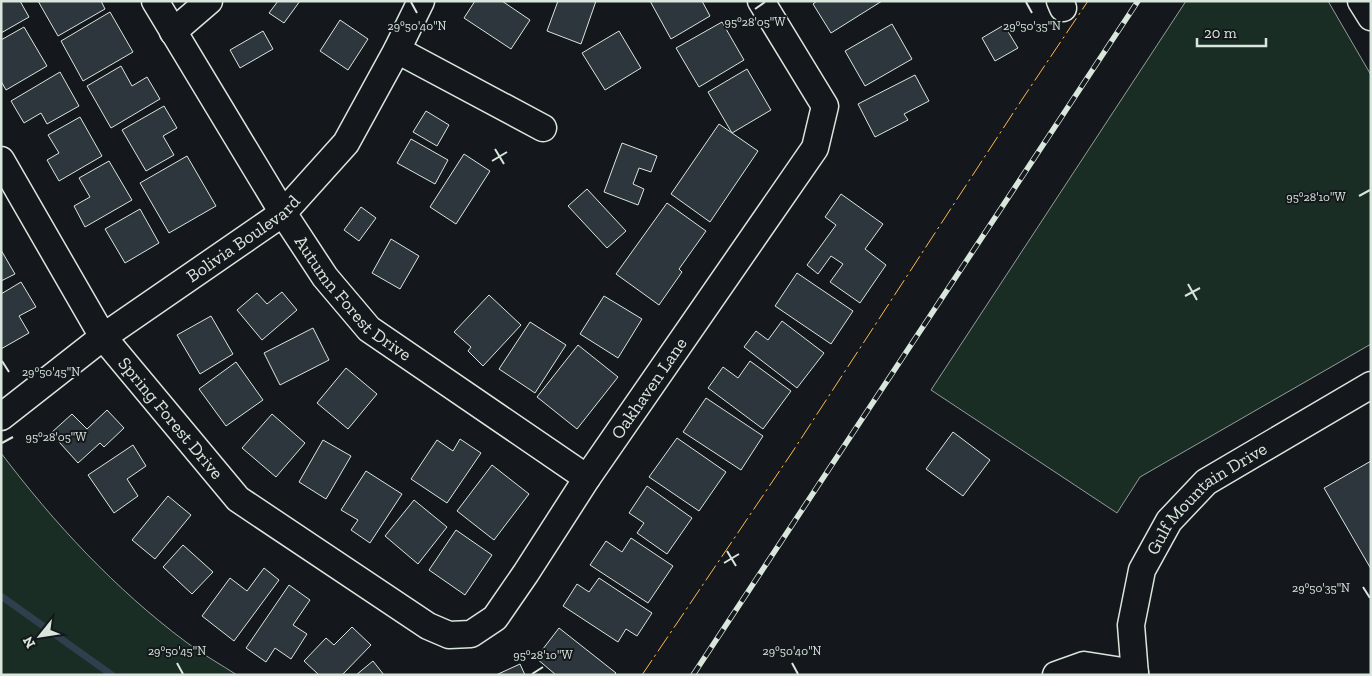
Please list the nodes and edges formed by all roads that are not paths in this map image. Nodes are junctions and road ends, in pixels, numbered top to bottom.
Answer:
1 (155, 1) edge
2 (209, 1) edge
3 (421, 1) edge
4 (762, 1) edge
5 (1361, 1) edge
6 (1371, 17) edge
7 (173, 32) junction
8 (397, 50) junction
9 (544, 128) dead end
10 (1, 160) edge
11 (283, 214) junction
12 (103, 338) junction
13 (1371, 385) edge
14 (1, 417) edge
15 (587, 478) junction
16 (409, 613) joint
17 (1135, 674) edge
18 (1056, 675) edge

1 - 7 street, Autumn Forest Drive
2 - 7 street
3 - 8 street, Bolivia Boulevard
4 - 15 street, Oakhaven Lane
5 - 6 street
7 - 11 street, Autumn Forest Drive
8 - 9 street
8 - 11 street, Bolivia Boulevard
10 - 12 street, Spring Forest Drive
11 - 12 street, Bolivia Boulevard
11 - 15 street, Autumn Forest Drive
12 - 14 street, Bolivia Boulevard
12 - 16 street, Spring Forest Drive
13 - 17 street, Gulf Mountain Drive
15 - 16 street, Oakhaven Lane
17 - 18 street

